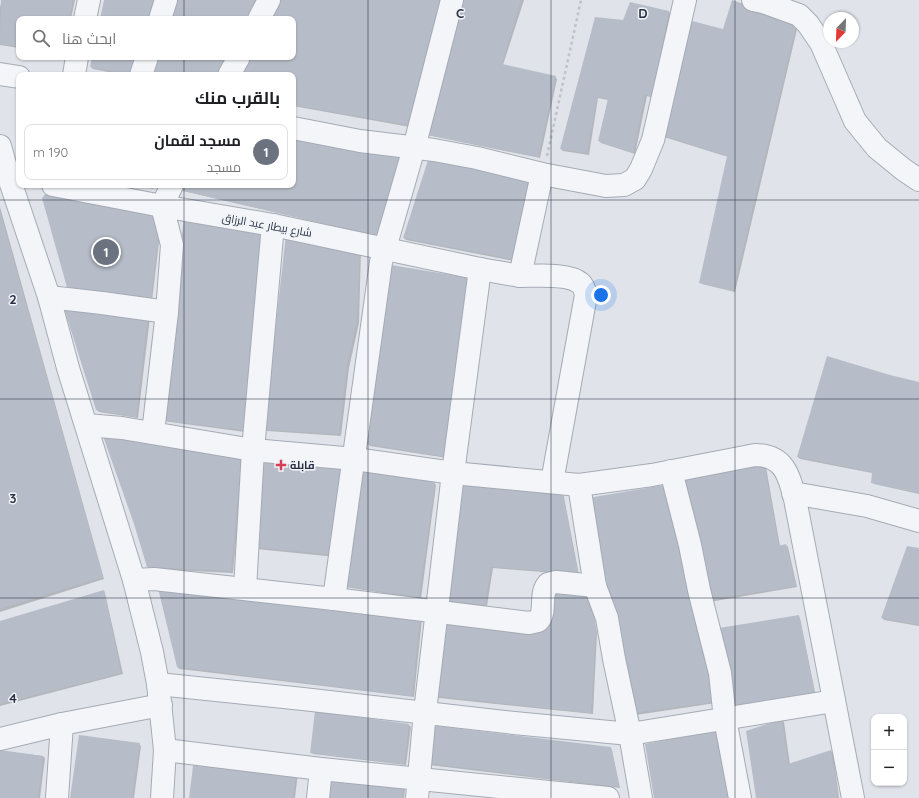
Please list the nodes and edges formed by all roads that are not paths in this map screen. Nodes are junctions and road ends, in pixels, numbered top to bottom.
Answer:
1 (89, 0) edge
2 (166, 0) edge
3 (269, 0) edge
4 (452, 0) edge
5 (685, 0) edge
6 (753, 0) edge
7 (86, 16) edge
8 (161, 16) edge
9 (261, 16) edge
10 (77, 60) edge
11 (146, 60) edge
12 (236, 60) edge
13 (75, 72) edge
14 (142, 72) edge
15 (230, 72) edge
16 (0, 74) edge
17 (16, 77) edge
18 (296, 129) edge
19 (0, 146) edge
20 (414, 148) junction
21 (542, 174) junction
22 (9, 177) edge
23 (919, 180) edge
24 (69, 188) edge
25 (171, 188) edge
26 (162, 206) junction
27 (273, 225) junction
28 (384, 248) junction
29 (480, 270) junction
30 (520, 276) junction
31 (50, 297) junction
32 (167, 312) junction
33 (86, 425) junction
34 (153, 433) junction
35 (253, 450) junction
36 (355, 459) junction
37 (671, 471) junction
38 (453, 473) junction
39 (552, 482) junction
40 (579, 485) junction
41 (793, 493) junction
42 (919, 521) edge
43 (134, 580) junction
44 (595, 586) junction
45 (245, 589) junction
46 (334, 599) junction
47 (437, 611) junction
48 (158, 684) junction
49 (834, 701) junction
50 (161, 705) junction
51 (425, 712) junction
52 (725, 719) junction
53 (62, 724) junction
54 (630, 734) junction
55 (0, 739) edge
56 (165, 750) junction
57 (321, 769) junction
58 (418, 788) edge
59 (540, 795) edge
60 (57, 798) edge
61 (162, 798) edge
62 (318, 798) edge
63 (608, 798) edge
64 (641, 798) edge
65 (740, 798) edge
66 (853, 798) edge

1 - 7 street
2 - 8 street
3 - 9 street
4 - 20 street
5 - 21 street
6 - 23 street
10 - 13 street
11 - 14 street
12 - 15 street
16 - 17 street
18 - 20 street
19 - 22 street
20 - 21 street
20 - 28 street
21 - 30 street
22 - 31 street
24 - 26 street, شارع بيطار عبد الرزاق
25 - 26 street
26 - 27 street, شارع بيطار عبد الرزاق
26 - 32 street
27 - 28 street, شارع بيطار عبد الرزاق
27 - 35 street
28 - 29 street, شارع بيطار عبد الرزاق
28 - 36 street
29 - 30 street, شارع بيطار عبد الرزاق
29 - 38 street
30 - 39 street, شارع بيطار عبد الرزاق
31 - 32 street
31 - 33 street
32 - 34 street
33 - 34 street
33 - 43 street
34 - 35 street
35 - 36 street
35 - 45 street
36 - 38 street
36 - 46 street
37 - 40 street
37 - 41 street
37 - 52 street
38 - 39 street
38 - 47 street
39 - 40 street
40 - 44 street
41 - 42 street
41 - 49 street
43 - 45 street
43 - 48 street
44 - 47 street
44 - 54 street
45 - 46 street
46 - 47 street
47 - 51 street
48 - 50 street
48 - 51 street
49 - 52 street
49 - 66 street
50 - 53 street
50 - 56 street
51 - 54 street
51 - 58 street
52 - 54 street
52 - 65 street
53 - 55 street
53 - 60 street
54 - 64 street
56 - 57 street
56 - 61 street
57 - 58 street
57 - 62 street
58 - 59 street
59 - 63 street

